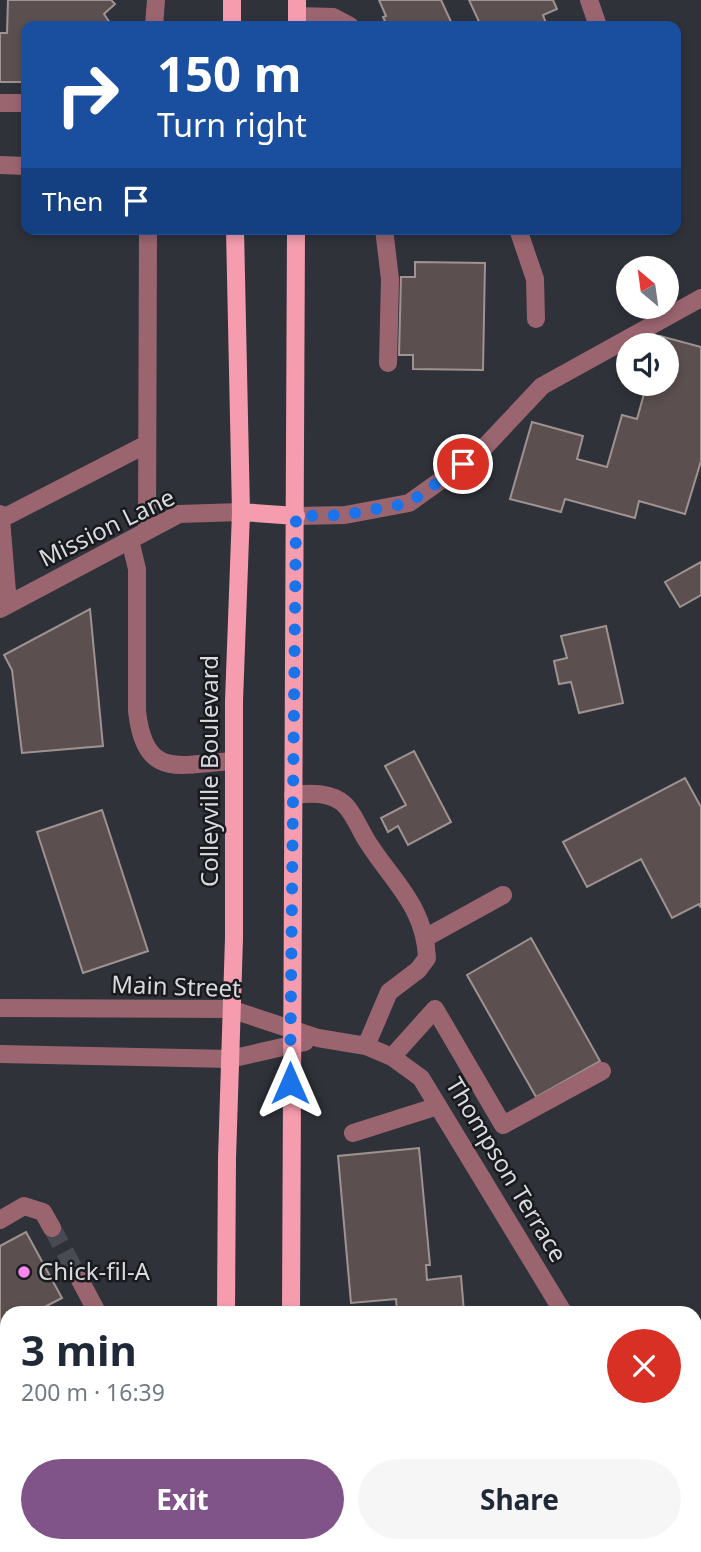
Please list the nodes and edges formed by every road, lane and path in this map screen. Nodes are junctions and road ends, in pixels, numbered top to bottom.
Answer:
1 (156, 0) edge
2 (232, 0) edge
3 (589, 0) edge
4 (297, 14) edge
5 (155, 21) edge
6 (232, 21) edge
7 (341, 21) edge
8 (596, 21) edge
9 (0, 103) edge
10 (21, 103) edge
11 (0, 165) edge
12 (21, 166) edge
13 (148, 235) edge
14 (235, 235) edge
15 (296, 235) edge
16 (385, 235) edge
17 (520, 235) edge
18 (701, 298) edge
19 (536, 319) dead end
20 (388, 363) dead end
21 (147, 444) junction
22 (241, 512) junction
23 (1, 516) edge
24 (296, 516) junction
25 (147, 531) junction
26 (130, 540) junction
27 (4, 606) edge
28 (234, 761) junction
29 (293, 795) junction
30 (503, 895) dead end
31 (425, 938) junction
32 (0, 1008) edge
33 (230, 1009) junction
34 (291, 1027) junction
35 (318, 1038) junction
36 (366, 1046) junction
37 (291, 1048) junction
38 (0, 1054) edge
39 (392, 1057) junction
40 (230, 1059) junction
41 (602, 1072) dead end
42 (438, 1106) junction
43 (353, 1133) dead end
44 (0, 1220) edge
45 (52, 1228) tunnel mouth
46 (80, 1280) tunnel mouth
47 (94, 1306) edge
48 (226, 1306) edge
49 (291, 1306) edge
50 (559, 1306) edge

1 - 5 street
2 - 6 main road
3 - 8 street
4 - 7 street
9 - 10 street
11 - 12 street
13 - 21 street
14 - 22 main road, Colleyville Boulevard
15 - 24 main road
16 - 20 street
17 - 19 street
18 - 24 street
21 - 23 street
21 - 25 street
22 - 24 main road
22 - 25 street, Mission Lane
22 - 28 main road, Colleyville Boulevard
23 - 27 street
24 - 29 main road
25 - 26 street, Mission Lane
26 - 27 street, Mission Lane
26 - 28 street
28 - 33 main road, Colleyville Boulevard
29 - 31 street
29 - 34 main road
30 - 31 street
31 - 36 street
32 - 33 street, Main Street
33 - 34 street, Main Street
33 - 40 main road, Colleyville Boulevard
34 - 35 street, Main Street
34 - 37 main road
35 - 36 street, Thompson Terrace
35 - 37 street
36 - 39 street, Thompson Terrace
37 - 40 street
37 - 49 main road
38 - 40 street
39 - 41 street
39 - 42 street, Thompson Terrace
40 - 48 main road, Colleyville Boulevard
42 - 43 street
42 - 50 street, Thompson Terrace
44 - 45 street
46 - 47 street

